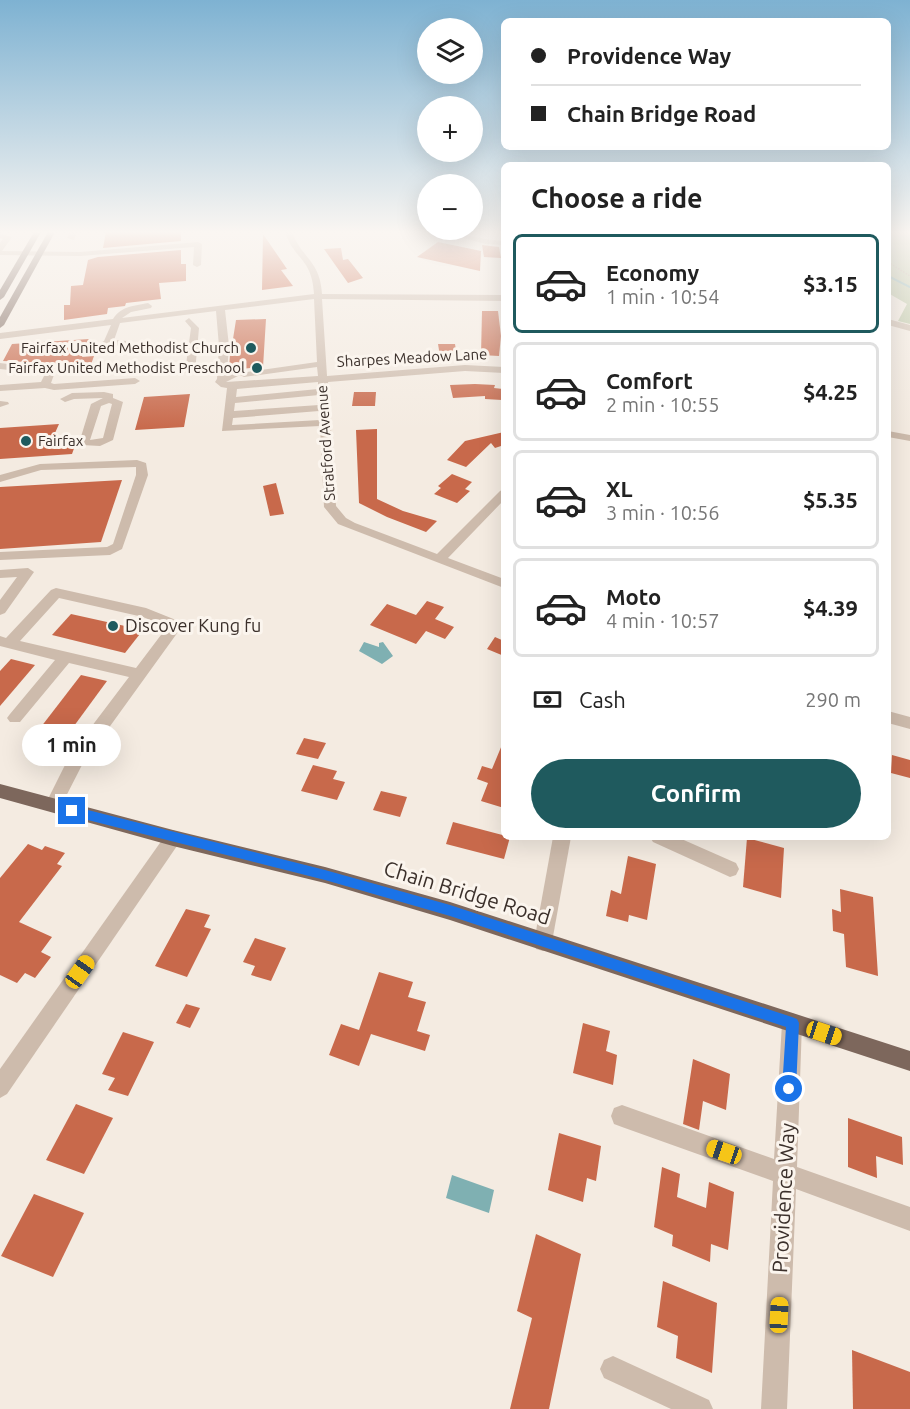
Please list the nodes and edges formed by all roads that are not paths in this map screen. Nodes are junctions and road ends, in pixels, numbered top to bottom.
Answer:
1 (15, 298) edge
2 (303, 298) edge
3 (317, 298) edge
4 (481, 298) edge
5 (501, 298) edge
6 (148, 306) dead end
7 (220, 308) junction
8 (189, 316) junction
9 (891, 323) edge
10 (0, 325) edge
11 (115, 326) junction
12 (910, 328) edge
13 (0, 336) edge
14 (108, 343) junction
15 (123, 343) dead end
16 (89, 353) dead end
17 (321, 364) junction
18 (0, 366) edge
19 (17, 368) junction
20 (501, 370) edge
21 (190, 372) dead end
22 (322, 378) junction
23 (222, 379) junction
24 (0, 381) edge
25 (135, 381) dead end
26 (45, 385) junction
27 (232, 386) junction
28 (0, 388) edge
29 (322, 392) junction
30 (65, 399) dead end
31 (108, 400) dead end
32 (230, 400) junction
33 (323, 408) junction
34 (228, 415) junction
35 (324, 423) junction
36 (891, 435) edge
37 (910, 438) edge
38 (0, 479) edge
39 (501, 496) edge
40 (0, 556) edge
41 (439, 560) junction
42 (0, 574) edge
43 (501, 583) edge
44 (0, 610) edge
45 (5, 643) edge
46 (66, 657) junction
47 (140, 674) junction
48 (15, 718) dead end
49 (891, 718) edge
50 (910, 723) edge
51 (1, 790) edge
52 (54, 806) junction
53 (173, 838) junction
54 (561, 840) edge
55 (666, 840) edge
56 (730, 868) dead end
57 (543, 942) junction
58 (792, 1023) junction
59 (910, 1061) edge
60 (0, 1087) edge
61 (622, 1116) dead end
62 (786, 1173) junction
63 (910, 1219) edge
64 (613, 1368) dead end
65 (700, 1409) edge
66 (774, 1409) edge

1 - 10 main road
2 - 7 street
3 - 17 street, Stratford Avenue
4 - 5 street
6 - 11 street
7 - 8 street
7 - 23 street
8 - 11 street
8 - 21 street
9 - 12 street
11 - 13 street
11 - 14 street
14 - 15 street
14 - 16 street
17 - 22 street, Stratford Avenue
17 - 23 street
18 - 19 street
19 - 24 street
19 - 26 street
20 - 22 street, Sharpes Meadow Lane
22 - 27 street, Sharpes Meadow Lane
22 - 29 street, Stratford Avenue
23 - 27 street
25 - 26 street
26 - 28 street
27 - 32 street
29 - 32 street
29 - 33 street, Stratford Avenue
30 - 31 street
32 - 34 street
33 - 34 street
33 - 35 street, Stratford Avenue
34 - 35 street
35 - 41 street, Stratford Avenue
36 - 37 street
38 - 40 street
39 - 41 street
41 - 43 street, Stratford Avenue
42 - 44 street
45 - 46 street
45 - 47 street
46 - 47 street
46 - 48 street
47 - 52 street
49 - 50 street
51 - 52 main road, Chain Bridge Road
52 - 53 main road, Chain Bridge Road
53 - 57 main road, Chain Bridge Road
53 - 60 street
54 - 57 street
55 - 56 street
57 - 58 main road, Chain Bridge Road
58 - 59 main road, Chain Bridge Road
58 - 62 street, Providence Way
61 - 62 street
62 - 63 street
62 - 66 street, Providence Way
64 - 65 street

